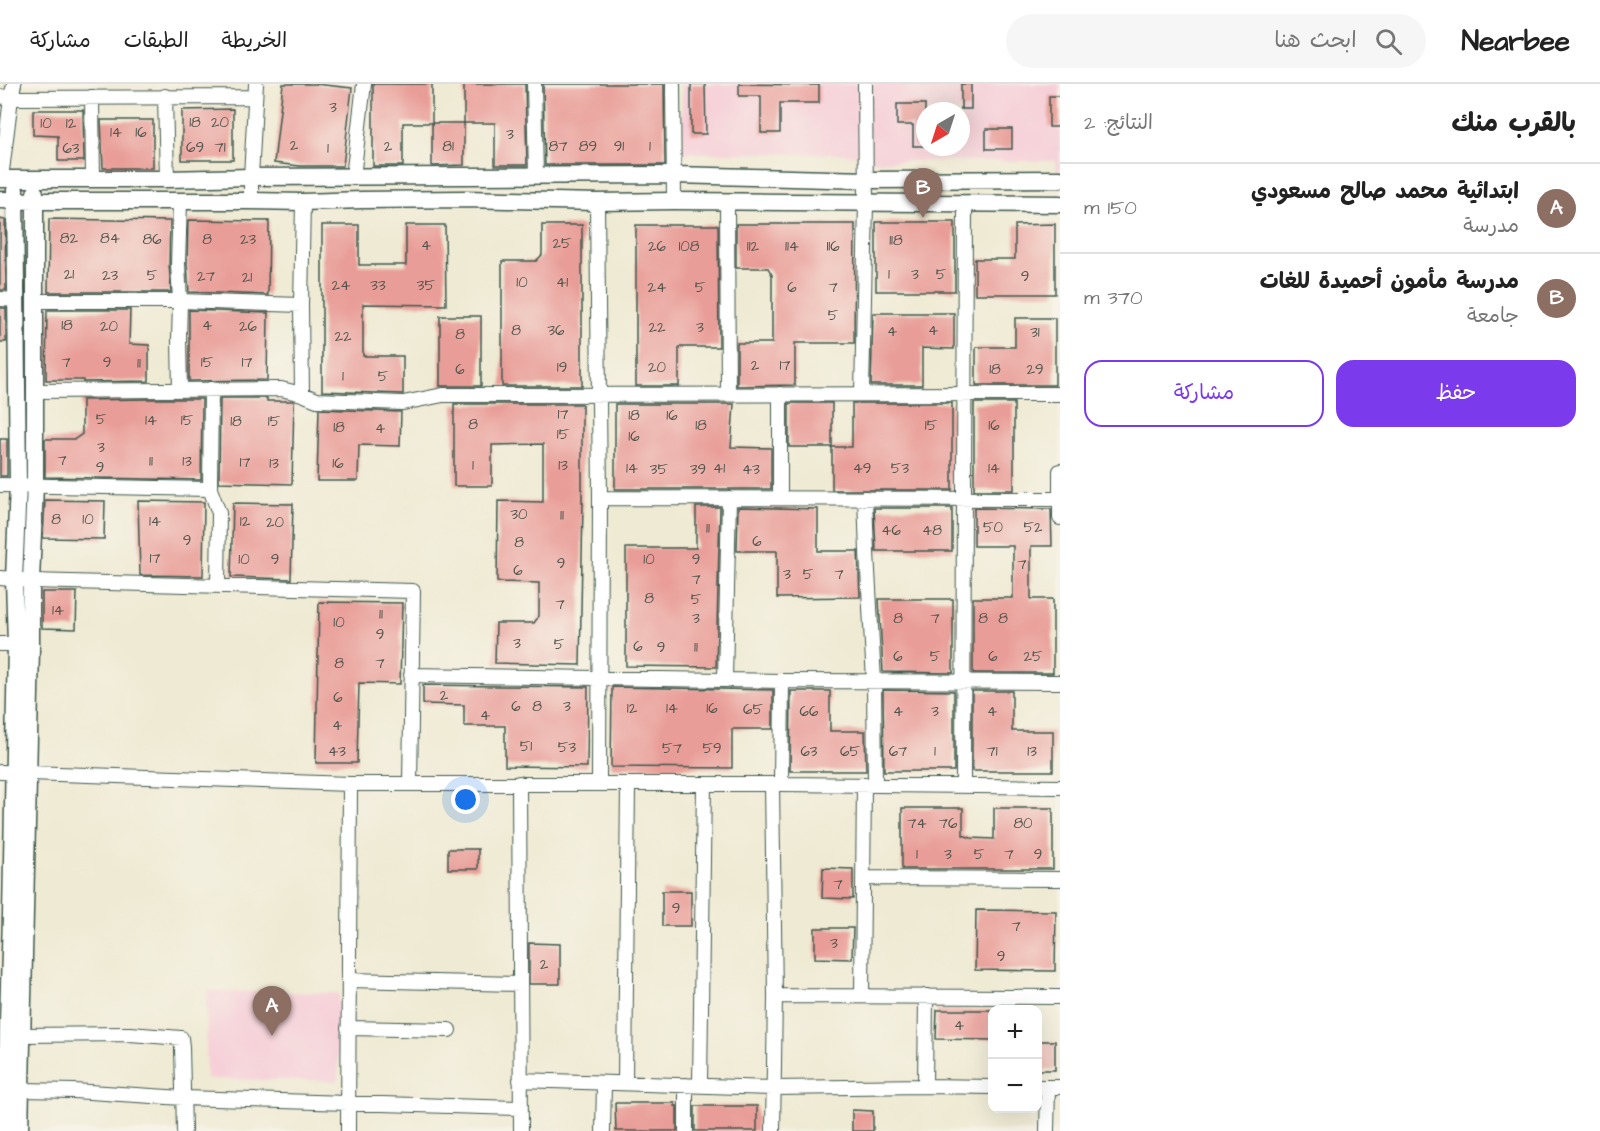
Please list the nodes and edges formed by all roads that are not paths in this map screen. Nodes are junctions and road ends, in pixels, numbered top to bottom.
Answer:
1 (363, 84) edge
2 (534, 84) edge
3 (673, 84) edge
4 (865, 84) edge
5 (255, 90) edge
6 (8, 92) edge
7 (165, 96) junction
8 (92, 97) junction
9 (674, 175) junction
10 (536, 176) junction
11 (250, 177) junction
12 (353, 177) junction
13 (5, 179) edge
14 (167, 179) junction
15 (1060, 179) edge
16 (35, 180) junction
17 (93, 180) junction
18 (866, 180) junction
19 (7, 200) edge
20 (35, 201) junction
21 (251, 201) junction
22 (674, 201) junction
23 (727, 201) junction
24 (180, 202) junction
25 (303, 202) junction
26 (597, 202) junction
27 (866, 203) junction
28 (965, 203) junction
29 (1060, 204) edge
30 (8, 299) edge
31 (36, 301) junction
32 (180, 301) junction
33 (302, 305) junction
34 (211, 389) junction
35 (180, 390) junction
36 (35, 391) junction
37 (302, 394) junction
38 (728, 394) junction
39 (780, 394) junction
40 (862, 394) junction
41 (964, 394) junction
42 (1060, 394) edge
43 (599, 395) junction
44 (1060, 471) edge
45 (0, 485) edge
46 (18, 485) junction
47 (35, 485) junction
48 (210, 489) junction
49 (600, 498) junction
50 (729, 498) junction
51 (780, 498) junction
52 (865, 498) junction
53 (963, 498) junction
54 (1060, 499) edge
55 (1060, 518) edge
56 (7, 578) edge
57 (32, 580) junction
58 (218, 585) junction
59 (8, 644) edge
60 (411, 675) junction
61 (600, 677) junction
62 (725, 679) junction
63 (782, 681) junction
64 (874, 681) junction
65 (964, 682) junction
66 (1060, 682) edge
67 (14, 772) edge
68 (410, 783) junction
69 (519, 783) junction
70 (599, 783) junction
71 (350, 784) junction
72 (628, 784) junction
73 (704, 784) junction
74 (777, 784) junction
75 (869, 784) junction
76 (963, 785) junction
77 (1060, 787) edge
78 (863, 878) junction
79 (1060, 879) edge
80 (12, 915) edge
81 (348, 980) junction
82 (520, 984) junction
83 (775, 996) junction
84 (862, 996) junction
85 (926, 996) junction
86 (1060, 997) edge
87 (348, 1028) junction
88 (449, 1030) dead end
89 (10, 1041) edge
90 (520, 1080) junction
91 (604, 1083) junction
92 (626, 1083) junction
93 (693, 1085) junction
94 (925, 1086) junction
95 (988, 1087) edge
96 (1049, 1087) edge
97 (774, 1088) junction
98 (183, 1098) junction
99 (347, 1102) junction
100 (12, 1103) edge
101 (520, 1108) junction
102 (4, 1131) edge
103 (20, 1131) edge
104 (184, 1131) edge
105 (348, 1131) edge
106 (521, 1131) edge
107 (603, 1131) edge
108 (686, 1131) edge
109 (773, 1131) edge
110 (1047, 1131) edge

1 - 12 street
2 - 10 street
3 - 9 street
4 - 18 street
5 - 7 street
5 - 11 street
6 - 8 street
6 - 13 street
7 - 8 street
7 - 14 street
8 - 17 street
9 - 10 street
9 - 18 street
9 - 22 street
10 - 12 street
11 - 12 street
11 - 14 street
11 - 21 street
13 - 16 street
13 - 19 street
14 - 17 street
15 - 18 street
16 - 17 street
16 - 20 street
18 - 27 street
19 - 20 street
19 - 30 street
20 - 24 street
20 - 31 street
21 - 24 street
21 - 25 street
22 - 23 street
22 - 26 street
23 - 27 street
23 - 38 street
24 - 32 street
25 - 26 street
25 - 33 street
26 - 43 street
27 - 28 street
27 - 40 street
28 - 29 street
28 - 41 street
30 - 46 street
31 - 32 street
31 - 36 street
32 - 33 street
32 - 35 street
33 - 37 street
34 - 35 street
34 - 37 street
34 - 48 street
35 - 36 street
36 - 47 street
37 - 43 street
38 - 39 street
38 - 43 street
39 - 40 street
39 - 51 street
40 - 41 street
41 - 42 street
41 - 53 street
43 - 49 street
44 - 54 street
45 - 46 street
46 - 47 street
46 - 56 street
47 - 48 street
47 - 57 street
48 - 58 street
49 - 50 street
49 - 61 street
50 - 51 street
50 - 62 street
51 - 52 street
52 - 53 street
52 - 64 street
53 - 54 street
53 - 65 street
54 - 55 street
56 - 57 street
56 - 59 street
57 - 58 street
57 - 67 street
58 - 60 street
59 - 67 street
60 - 61 street
60 - 68 street
61 - 62 street
61 - 70 street
62 - 63 street
63 - 64 street
63 - 74 street
64 - 65 street
64 - 75 street
65 - 66 street
65 - 76 street
67 - 71 street
67 - 80 street
68 - 69 street
68 - 71 street
69 - 70 street
69 - 82 street
70 - 72 street
71 - 81 street
72 - 73 street
72 - 92 street
73 - 74 street
73 - 93 street
74 - 75 street
74 - 83 street
75 - 76 street
75 - 78 street
76 - 77 street
78 - 79 street
78 - 84 street
80 - 89 street
81 - 82 street
81 - 87 street
82 - 90 street
83 - 84 street
83 - 97 street
84 - 85 street
85 - 86 street
85 - 94 street
87 - 88 street
87 - 99 street
89 - 98 street
89 - 100 street
89 - 100 street
90 - 91 street
90 - 101 street
91 - 92 street
91 - 107 street
92 - 93 street
93 - 97 street
93 - 108 street
94 - 95 street
94 - 97 street
96 - 110 street
97 - 109 street
98 - 99 street
98 - 100 street
98 - 104 street
99 - 101 street
99 - 105 street
100 - 102 street
100 - 103 street
101 - 106 street

